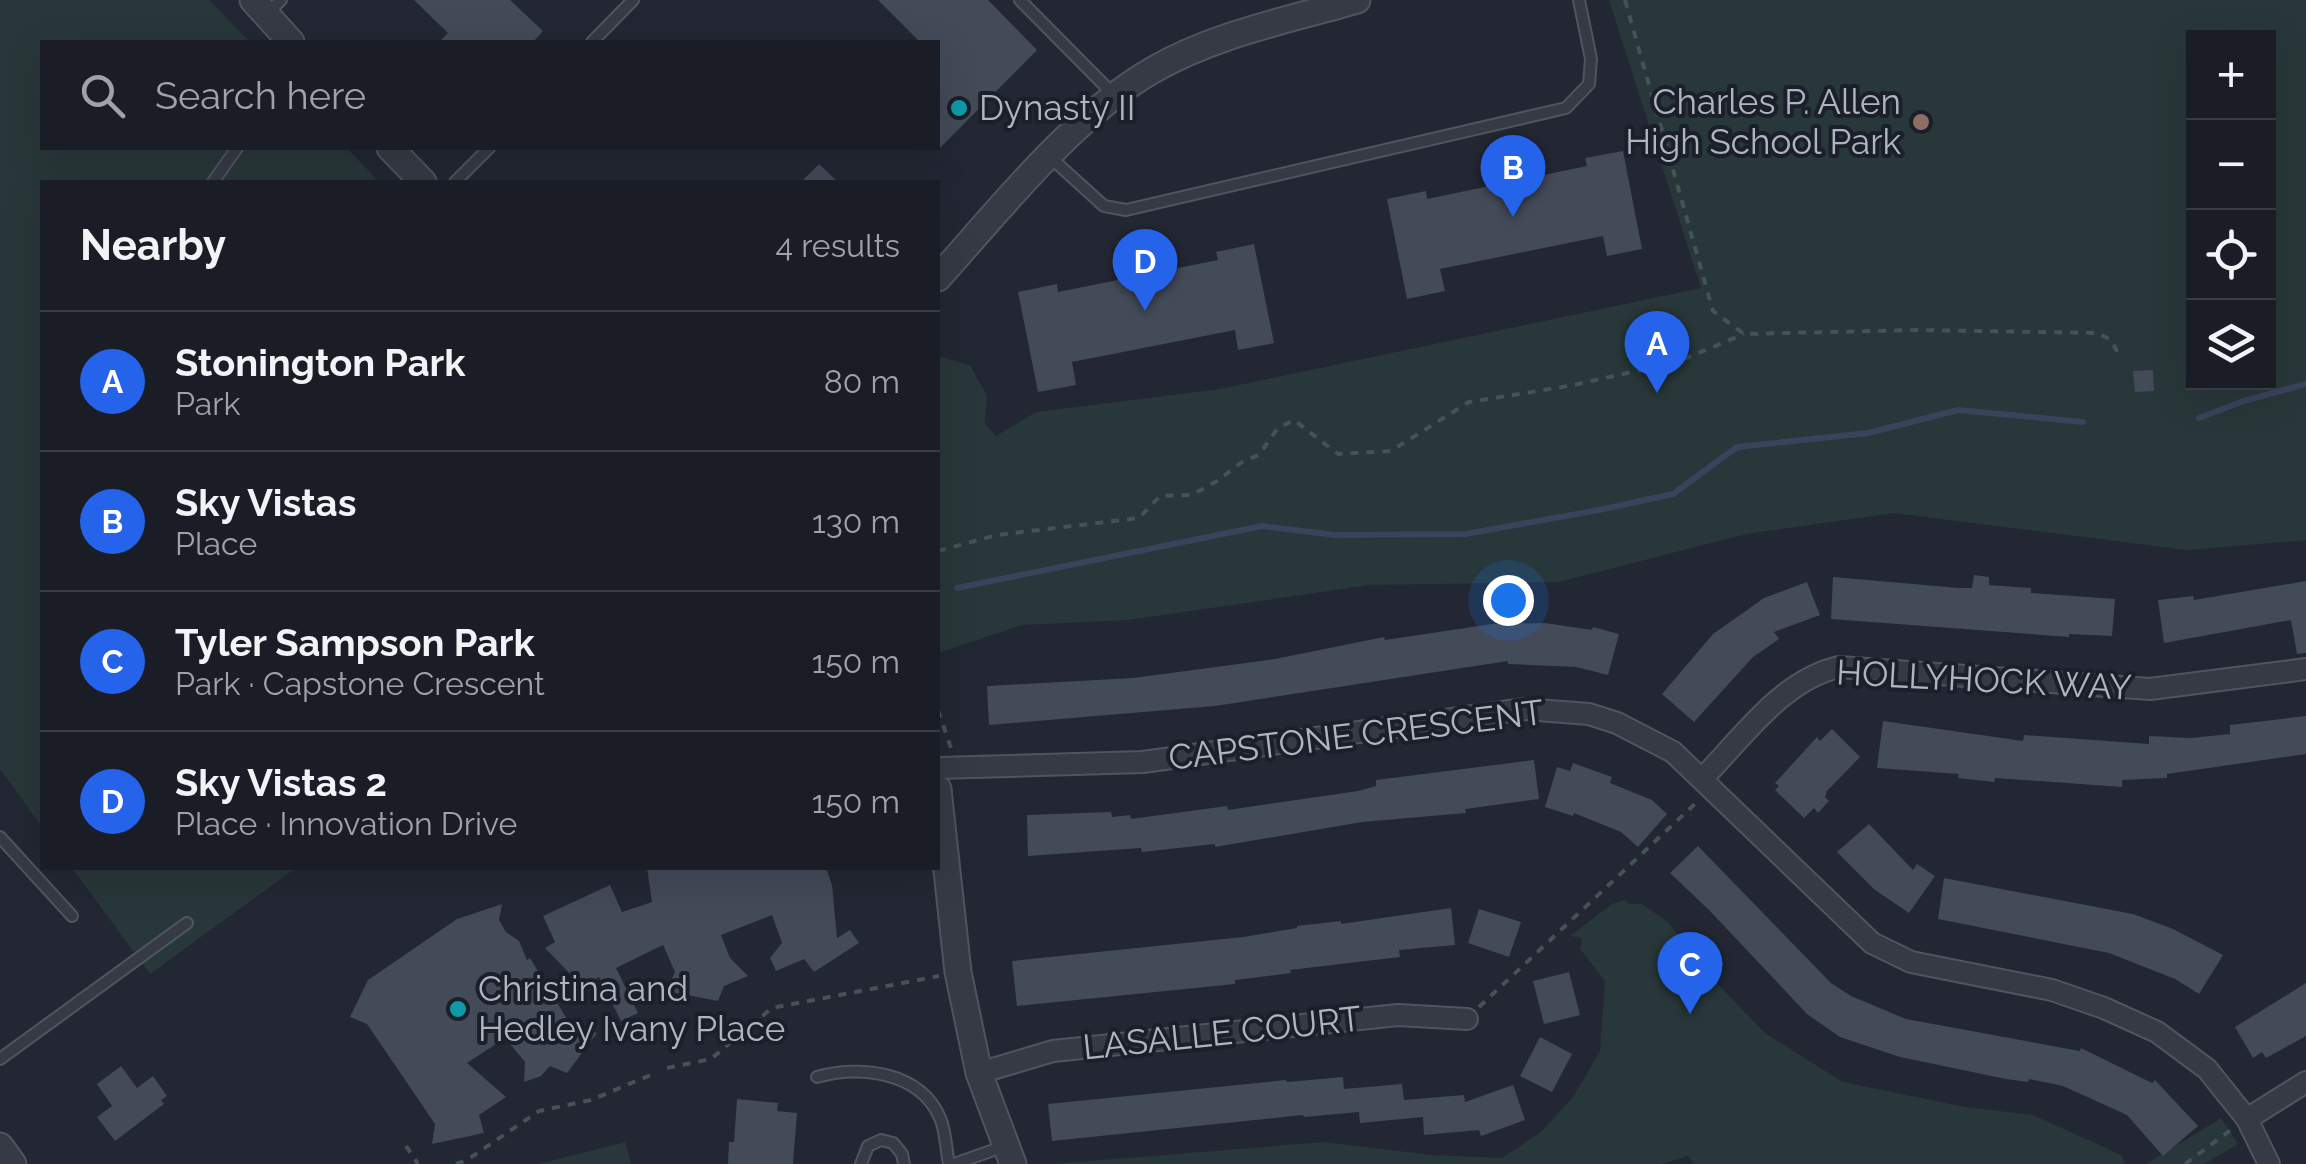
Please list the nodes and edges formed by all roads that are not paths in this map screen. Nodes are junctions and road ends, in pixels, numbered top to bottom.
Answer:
1 (633, 0) edge
2 (1020, 0) edge
3 (1357, 0) edge
4 (1578, 0) edge
5 (267, 5) edge
6 (290, 40) edge
7 (594, 40) edge
8 (1114, 95) junction
9 (236, 150) edge
10 (392, 150) edge
11 (487, 150) edge
12 (1050, 157) junction
13 (214, 180) edge
14 (422, 180) edge
15 (457, 180) edge
16 (940, 276) edge
17 (2306, 669) edge
18 (946, 768) edge
19 (1708, 783) junction
20 (940, 807) edge
21 (0, 837) edge
22 (11, 851) junction
23 (0, 862) edge
24 (72, 916) dead end
25 (187, 923) dead end
26 (1467, 1019) road end
27 (0, 1058) edge
28 (980, 1073) junction
29 (817, 1077) dead end
30 (2306, 1082) edge
31 (2248, 1119) junction
32 (0, 1146) edge
33 (1009, 1155) edge
34 (13, 1164) edge
35 (861, 1164) edge
36 (904, 1164) edge
37 (951, 1164) edge
38 (2269, 1164) edge

1 - 7 lane
2 - 8 lane
3 - 8 street
4 - 12 lane
5 - 6 street
8 - 12 street
9 - 13 lane
10 - 14 street
11 - 15 lane
12 - 16 street
17 - 19 street, HOLLYHOCK WAY
18 - 19 street, CAPSTONE CRESCENT
19 - 31 street, CAPSTONE CRESCENT
20 - 28 street
21 - 22 lane
22 - 23 lane
22 - 24 lane
25 - 27 lane
26 - 28 street, LASALLE COURT
28 - 33 street
29 - 37 lane
30 - 31 street
31 - 38 street, CAPSTONE CRESCENT
32 - 34 street
33 - 37 lane
35 - 36 lane

